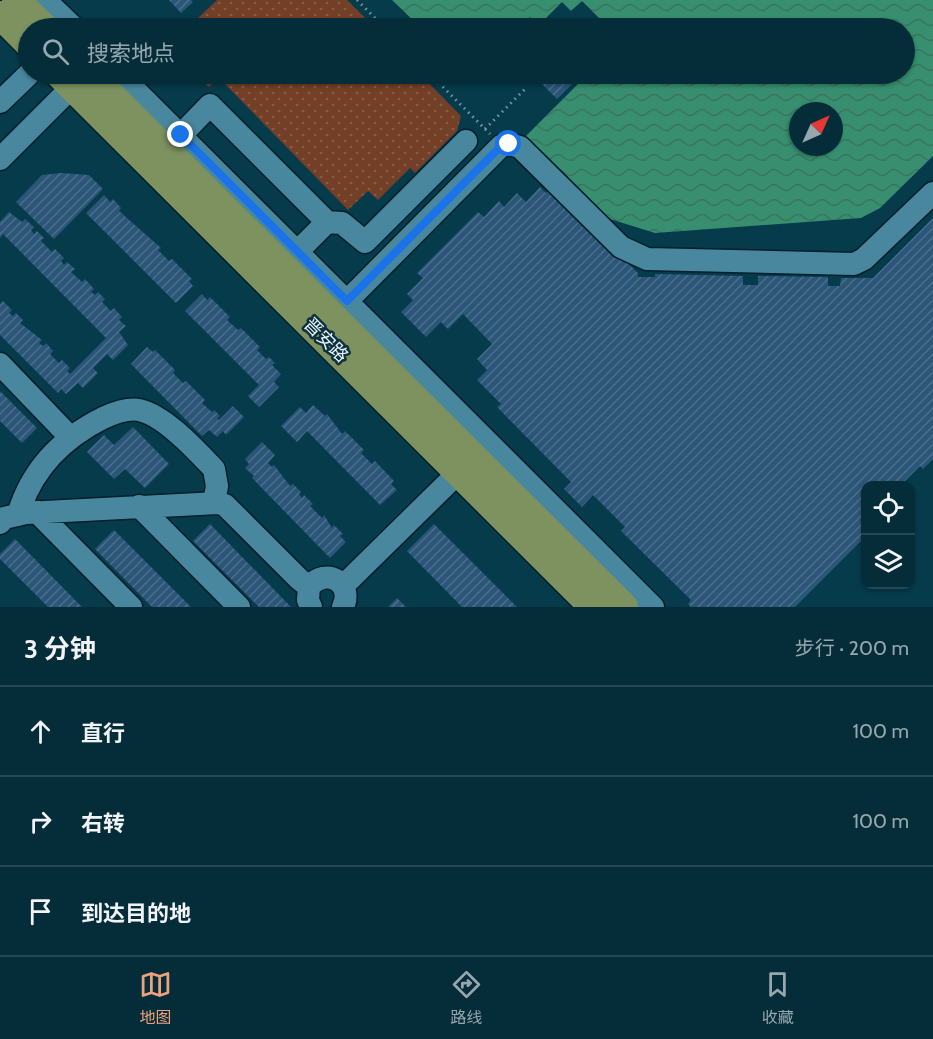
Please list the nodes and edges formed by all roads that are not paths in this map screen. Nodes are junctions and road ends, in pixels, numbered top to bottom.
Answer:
1 (16, 0) edge
2 (45, 0) edge
3 (0, 15) edge
4 (35, 18) edge
5 (64, 18) edge
6 (18, 33) edge
7 (19, 84) edge
8 (70, 84) edge
9 (84, 84) edge
10 (84, 84) edge
11 (129, 84) edge
12 (0, 102) edge
13 (181, 135) junction
14 (475, 135) road end
15 (0, 159) edge
16 (933, 193) edge
17 (327, 222) junction
18 (297, 252) junction
19 (347, 301) junction
20 (0, 364) edge
21 (70, 437) junction
22 (459, 472) junction
23 (214, 502) junction
24 (139, 506) junction
25 (18, 517) edge
26 (310, 597) edge
27 (343, 597) edge
28 (120, 603) edge
29 (239, 607) edge
30 (593, 607) edge
31 (624, 607) edge
32 (653, 607) edge

1 - 4 main road
2 - 5 street
3 - 6 main road
7 - 12 street
8 - 15 street
9 - 22 main road, 晋安路
10 - 31 main road, 晋安路
11 - 13 street
13 - 17 street
13 - 18 street
14 - 17 street
16 - 19 street
17 - 18 street
18 - 19 street
19 - 32 street
20 - 21 street
21 - 23 street
21 - 25 street
22 - 27 street
22 - 30 main road, 晋安路
23 - 24 street
23 - 26 street
24 - 25 street
24 - 29 street
25 - 28 street
26 - 27 street

